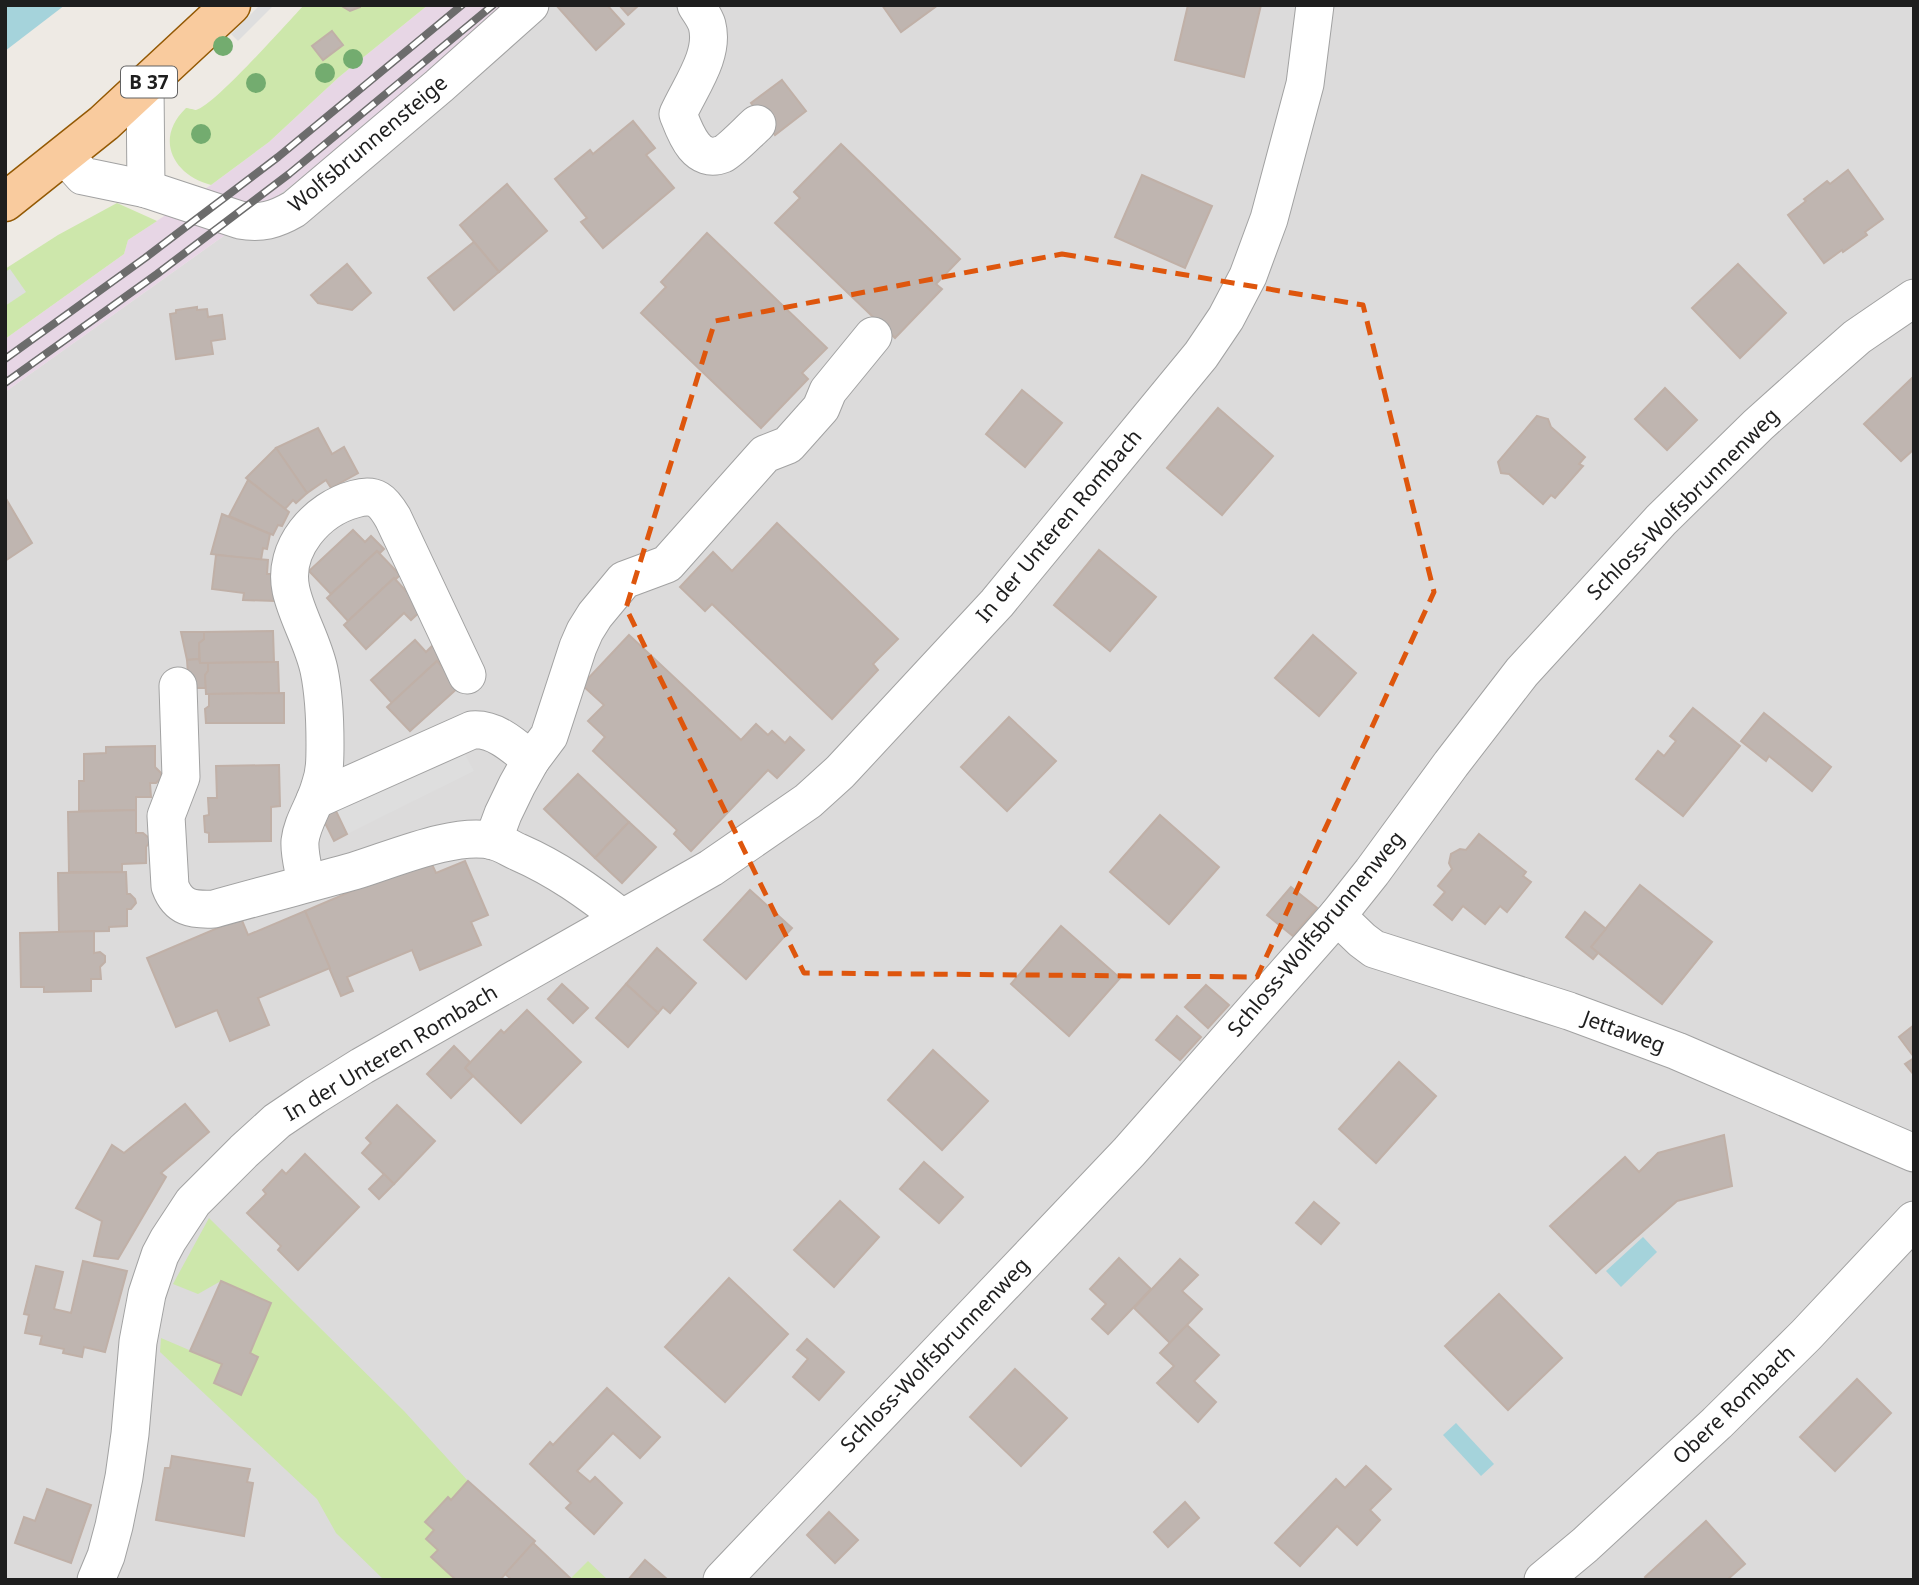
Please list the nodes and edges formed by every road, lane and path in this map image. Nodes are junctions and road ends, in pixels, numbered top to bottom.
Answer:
1 (231, 5) edge
2 (530, 5) edge
3 (696, 5) edge
4 (1315, 5) edge
5 (145, 85) junction
6 (757, 124) dead end
7 (65, 156) junction
8 (146, 189) junction
9 (5, 202) edge
10 (1914, 298) edge
11 (873, 336) dead end
12 (467, 676) dead end
13 (178, 686) dead end
14 (531, 760) junction
15 (315, 800) junction
16 (493, 841) junction
17 (306, 883) junction
18 (1337, 916) junction
19 (622, 918) junction
20 (1914, 1153) edge
21 (1914, 1220) edge
22 (96, 1580) edge
23 (722, 1580) edge
24 (1543, 1580) edge

1 - 5 main road, B 37
2 - 8 street, Wolfsbrunnensteige
3 - 6 street
4 - 19 street, In der Unteren Rombach
5 - 7 main road, B 37
5 - 8 street
7 - 8 street, Wolfsbrunnensteige
7 - 9 main road, B 37
10 - 18 street, Schloss-Wolfsbrunnenweg
11 - 14 street
12 - 15 street
13 - 17 street
14 - 15 street
14 - 16 street
15 - 17 street
16 - 17 street
16 - 19 street
18 - 20 street, Jettaweg
18 - 23 street, Schloss-Wolfsbrunnenweg
19 - 22 street, In der Unteren Rombach
21 - 24 street, Obere Rombach

